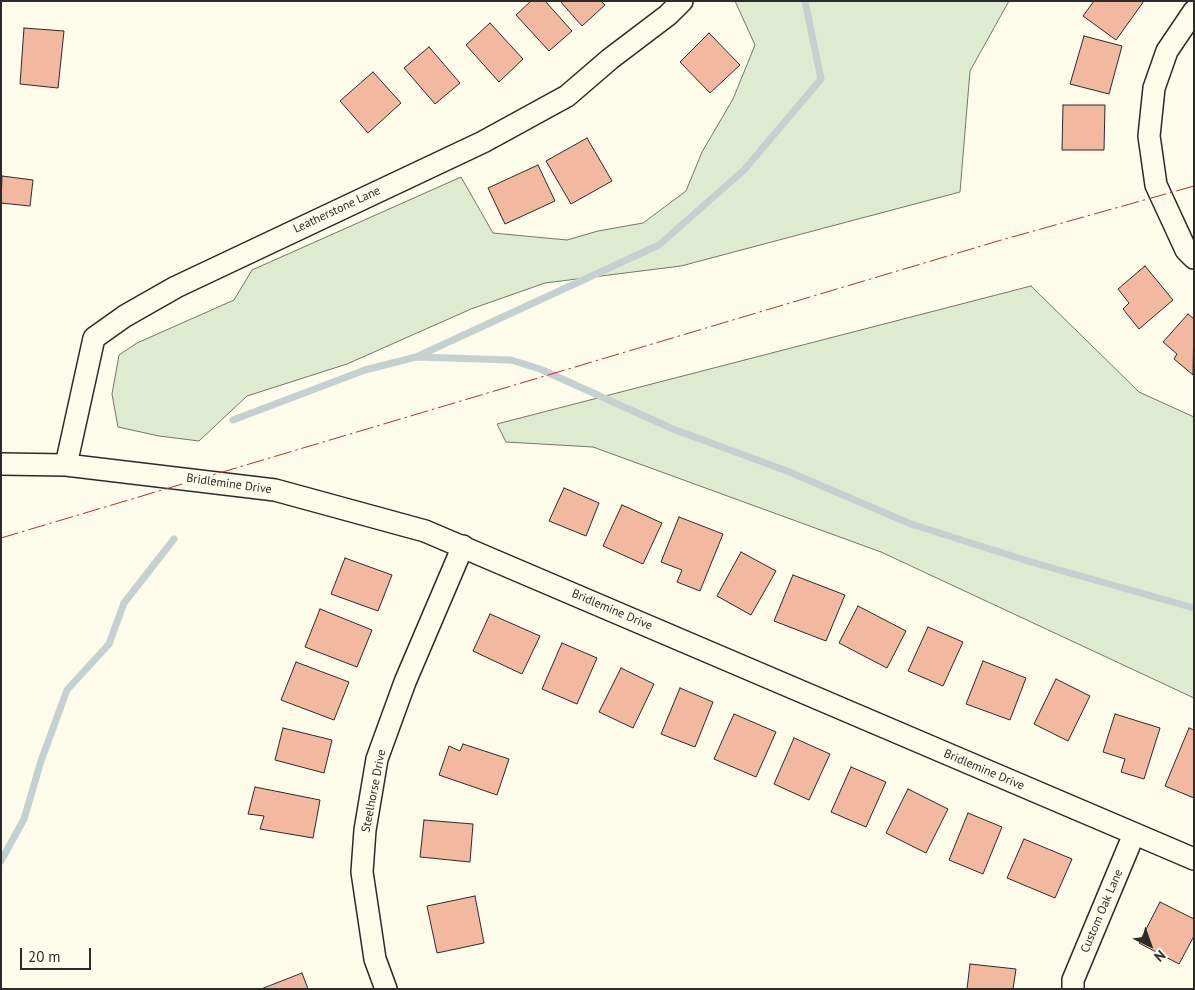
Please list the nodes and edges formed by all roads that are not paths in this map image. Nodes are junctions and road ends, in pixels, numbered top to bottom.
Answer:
1 (682, 1) edge
2 (1194, 11) edge
3 (1194, 258) edge
4 (1, 464) edge
5 (66, 465) junction
6 (463, 546) junction
7 (1134, 834) junction
8 (1194, 859) edge
9 (386, 989) edge
10 (1073, 989) edge

1 - 5 street, Leatherstone Lane
2 - 3 street
4 - 5 street, Bridlemine Drive
5 - 6 street, Bridlemine Drive
6 - 7 street, Bridlemine Drive
6 - 9 street, Steelhorse Drive
7 - 8 street, Bridlemine Drive
7 - 10 street, Custom Oak Lane

